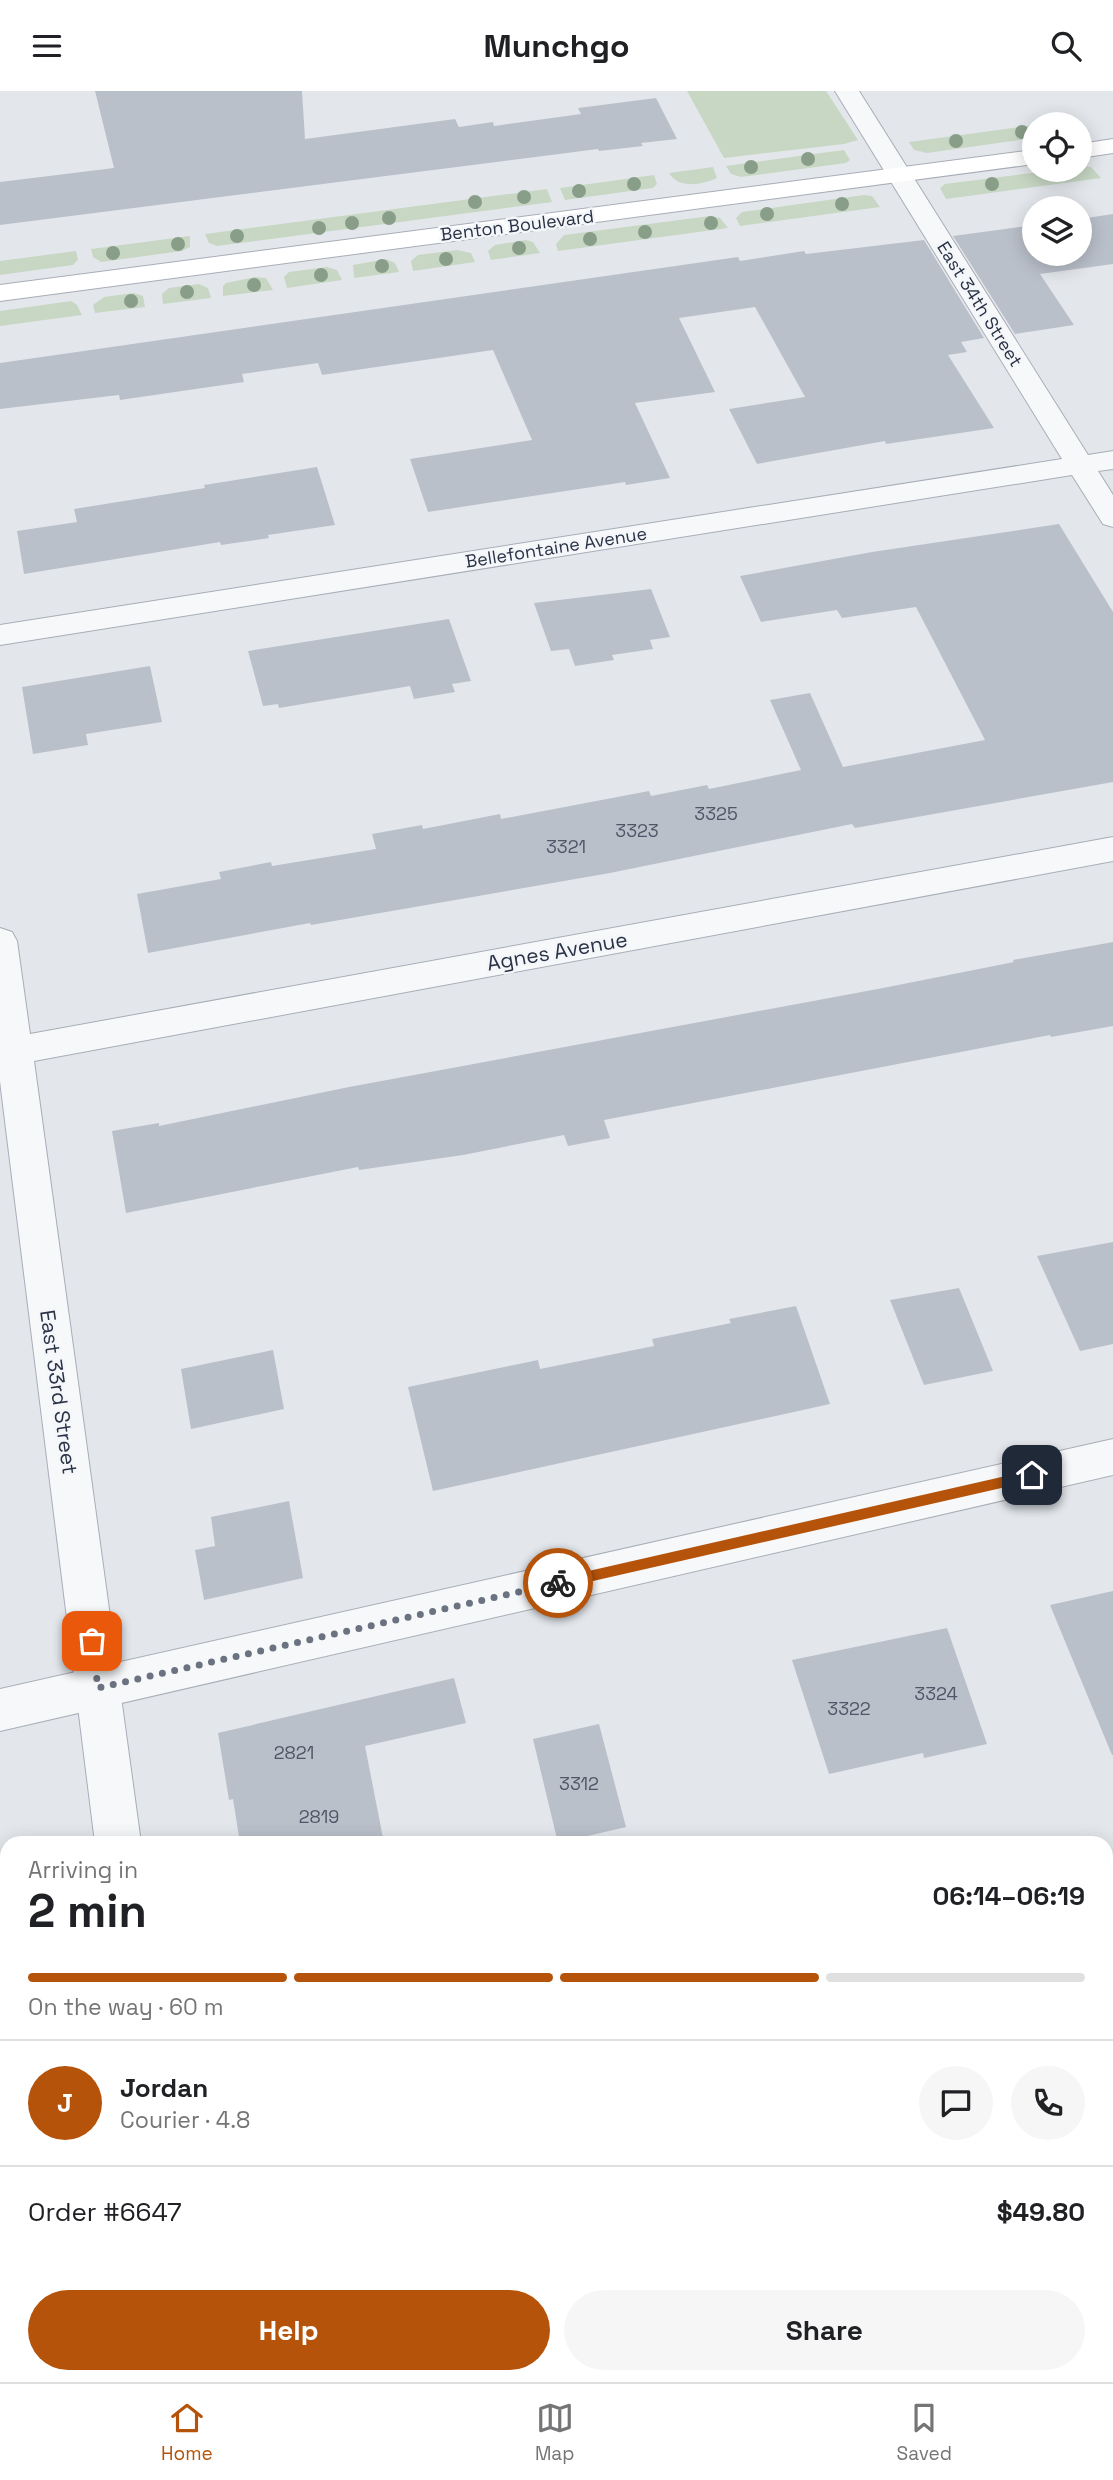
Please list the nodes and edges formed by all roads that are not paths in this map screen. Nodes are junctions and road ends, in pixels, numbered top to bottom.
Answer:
1 (847, 91) edge
2 (1113, 146) edge
3 (1092, 149) edge
4 (1022, 159) edge
5 (900, 175) junction
6 (0, 293) edge
7 (1113, 460) edge
8 (1079, 465) junction
9 (1113, 518) edge
10 (0, 635) edge
11 (1113, 849) edge
12 (0, 941) edge
13 (6, 1052) edge
14 (1113, 1457) edge
15 (98, 1688) junction
16 (0, 1710) edge
17 (117, 1836) edge

1 - 5 street, East 34th Street
2 - 3 main road
4 - 5 main road, Benton Boulevard
5 - 6 main road, Benton Boulevard
5 - 8 street, East 34th Street
7 - 8 street, Bellefontaine Avenue
8 - 9 street, East 34th Street
8 - 10 street, Bellefontaine Avenue
11 - 13 street, Agnes Avenue
12 - 13 street, East 33rd Street
13 - 15 street, East 33rd Street
14 - 15 street
15 - 16 street
15 - 17 street, East 33rd Street

